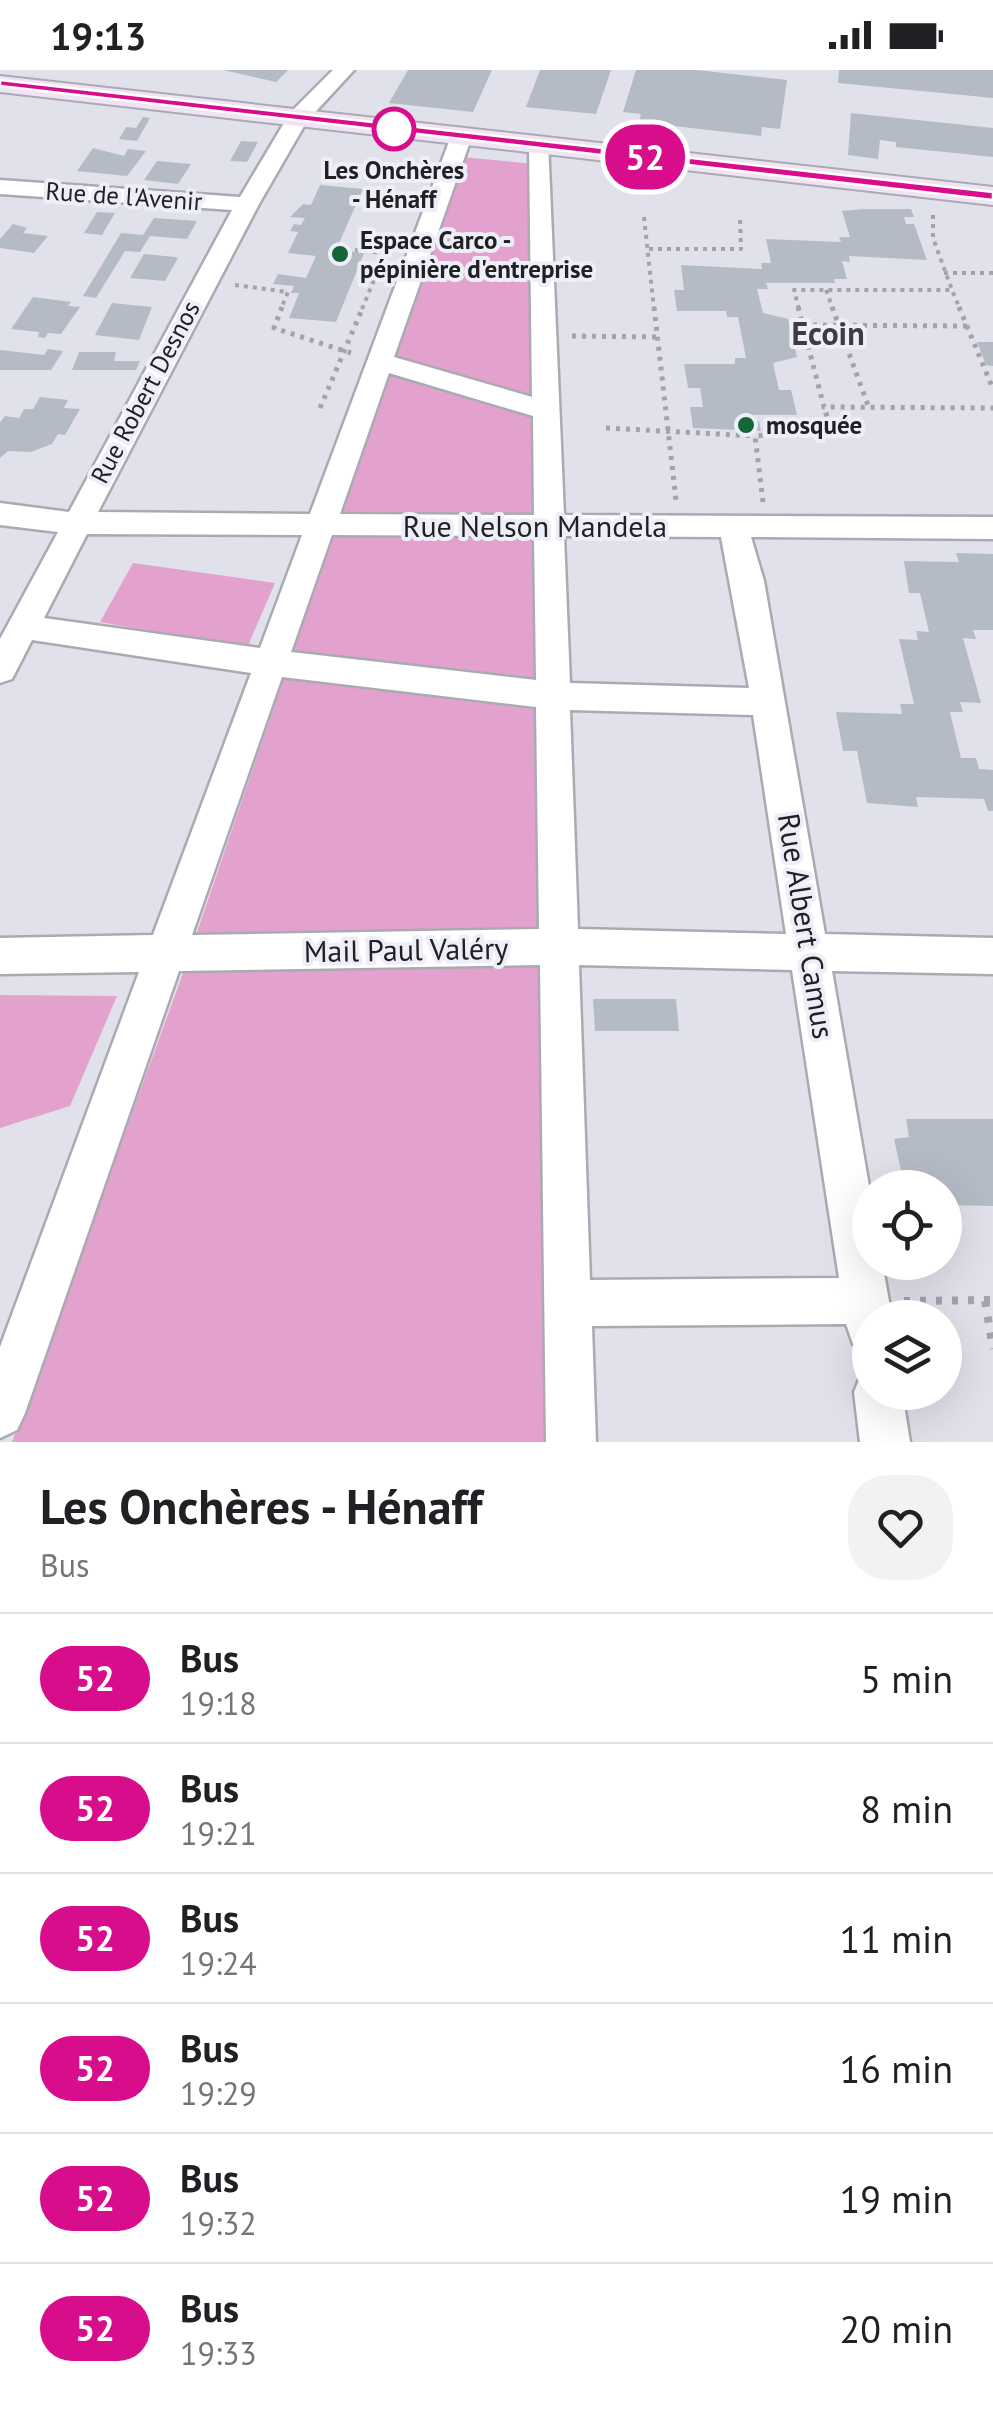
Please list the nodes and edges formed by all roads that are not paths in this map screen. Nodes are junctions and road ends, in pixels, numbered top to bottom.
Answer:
1 (344, 70) edge
2 (0, 84) edge
3 (298, 118) junction
4 (461, 136) junction
5 (540, 146) junction
6 (0, 187) edge
7 (993, 196) edge
8 (247, 204) junction
9 (380, 362) junction
10 (548, 411) junction
11 (0, 514) edge
12 (76, 523) junction
13 (322, 524) junction
14 (552, 525) junction
15 (750, 526) junction
16 (993, 528) edge
17 (24, 627) junction
18 (272, 663) junction
19 (0, 670) edge
20 (556, 696) junction
21 (769, 702) junction
22 (561, 947) junction
23 (170, 952) junction
24 (812, 952) junction
25 (0, 956) edge
26 (993, 956) edge
27 (866, 1300) edge
28 (568, 1303) junction
29 (852, 1313) edge
30 (880, 1410) edge
31 (0, 1414) edge
32 (572, 1442) edge
33 (884, 1442) edge

1 - 3 street, Rue Robert Desnos
2 - 3 main road
3 - 4 main road
3 - 8 street, Rue Robert Desnos
4 - 5 main road
4 - 9 street
5 - 7 main road
5 - 10 street
6 - 8 street, Rue de l'Avenir
8 - 12 street, Rue Robert Desnos
9 - 10 street
9 - 13 street
10 - 14 street
11 - 12 street, Rue Nelson Mandela
12 - 13 street, Rue Nelson Mandela
12 - 17 street, Rue Robert Desnos
13 - 14 street, Rue Nelson Mandela
13 - 18 street
14 - 15 street, Rue Nelson Mandela
14 - 20 street
15 - 16 street, Rue Nelson Mandela
15 - 21 street, Rue Albert Camus
17 - 18 street
17 - 19 street, Rue Robert Desnos
18 - 20 street
18 - 23 street
20 - 21 street
20 - 22 street
21 - 24 street, Rue Albert Camus
22 - 23 street, Mail Paul Valéry
22 - 24 street, Mail Paul Valéry
22 - 28 street
23 - 25 street, Mail Paul Valéry
23 - 31 street
24 - 26 street, Mail Paul Valéry
24 - 27 street, Rue Albert Camus
28 - 29 street
28 - 32 street
30 - 33 street

